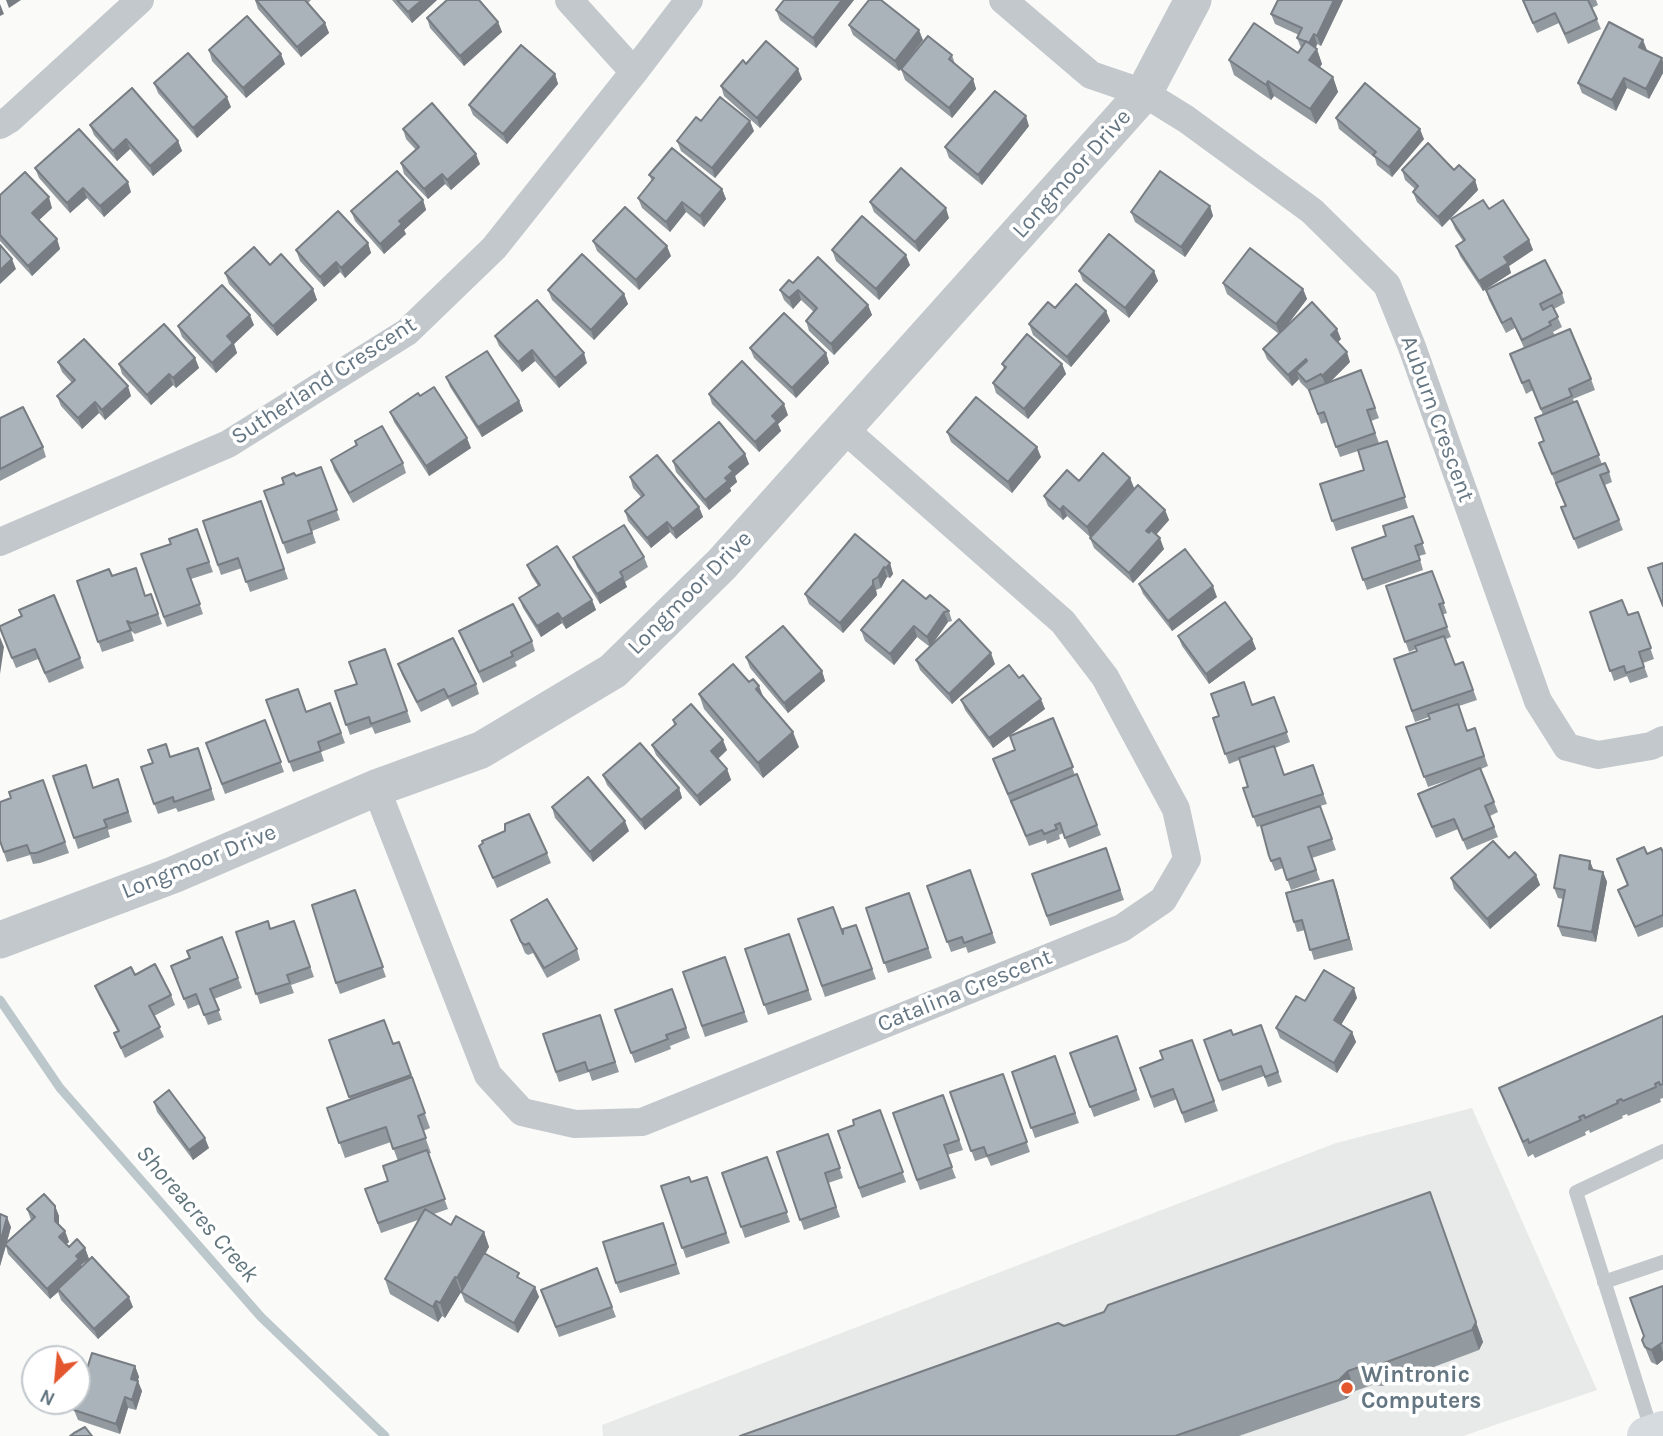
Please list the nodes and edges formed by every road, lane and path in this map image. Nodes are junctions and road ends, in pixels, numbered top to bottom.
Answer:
1 (140, 0) edge
2 (569, 0) edge
3 (689, 0) edge
4 (1003, 0) edge
5 (1193, 0) edge
6 (634, 72) junction
7 (1144, 93) junction
8 (0, 125) edge
9 (845, 429) junction
10 (0, 542) edge
11 (1663, 740) edge
12 (376, 788) junction
13 (0, 940) edge
14 (1663, 1151) edge
15 (1663, 1262) edge
16 (1604, 1282) junction
17 (1654, 1433) edge

1 - 8 street
2 - 6 street
3 - 6 street, Sutherland Crescent
4 - 7 street, Auburn Crescent
5 - 7 street, Longmoor Drive
6 - 10 street, Sutherland Crescent
7 - 9 street, Longmoor Drive
7 - 11 street, Auburn Crescent
9 - 12 street, Longmoor Drive
9 - 12 street, Catalina Crescent
12 - 13 street, Longmoor Drive
14 - 16 lane
15 - 16 lane
16 - 17 lane

